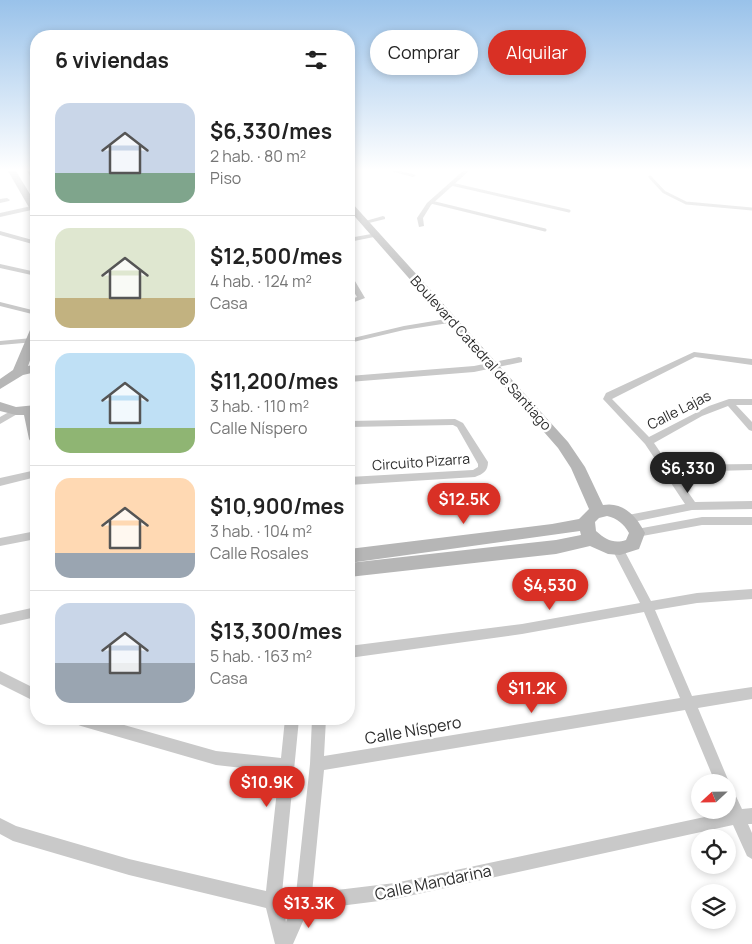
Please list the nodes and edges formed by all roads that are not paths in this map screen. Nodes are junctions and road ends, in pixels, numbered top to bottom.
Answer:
1 (358, 215) edge
2 (422, 215) edge
3 (484, 215) edge
4 (383, 218) dead end
5 (365, 222) junction
6 (421, 226) dead end
7 (545, 230) dead end
8 (0, 233) edge
9 (377, 235) junction
10 (355, 239) edge
11 (30, 241) edge
12 (0, 266) edge
13 (30, 273) edge
14 (355, 288) edge
15 (355, 300) edge
16 (0, 304) edge
17 (30, 312) edge
18 (452, 320) junction
19 (30, 336) edge
20 (355, 340) edge
21 (0, 343) edge
22 (30, 345) edge
23 (519, 360) dead end
24 (752, 362) edge
25 (493, 366) junction
26 (30, 369) edge
27 (19, 372) junction
28 (355, 379) edge
29 (0, 385) edge
30 (729, 402) junction
31 (752, 402) edge
32 (0, 406) edge
33 (30, 410) edge
34 (16, 411) junction
35 (0, 422) edge
36 (355, 424) edge
37 (752, 428) edge
38 (648, 442) junction
39 (752, 467) edge
40 (668, 469) junction
41 (30, 475) edge
42 (355, 481) edge
43 (0, 482) edge
44 (752, 505) edge
45 (692, 506) junction
46 (598, 511) junction
47 (628, 519) junction
48 (752, 521) edge
49 (588, 532) junction
50 (637, 533) junction
51 (30, 536) edge
52 (0, 542) edge
53 (618, 549) junction
54 (355, 555) edge
55 (355, 569) edge
56 (752, 594) edge
57 (648, 607) junction
58 (30, 613) edge
59 (0, 620) edge
60 (355, 651) edge
61 (0, 677) edge
62 (30, 693) edge
63 (752, 693) edge
64 (688, 702) junction
65 (102, 725) edge
66 (291, 725) edge
67 (320, 725) edge
68 (317, 764) junction
69 (286, 766) junction
70 (719, 774) edge
71 (736, 806) edge
72 (744, 817) edge
73 (0, 826) edge
74 (752, 851) edge
75 (273, 901) junction
76 (303, 902) junction
77 (284, 944) edge

1 - 5 street, Boulevard Catedral de Santiago
2 - 6 street
3 - 7 lane
4 - 5 street
5 - 9 street, Boulevard Catedral de Santiago
8 - 11 street
9 - 10 street
9 - 18 street, Boulevard Catedral de Santiago
12 - 13 street
14 - 15 street
16 - 17 street
18 - 20 street
18 - 25 street, Boulevard Catedral de Santiago
19 - 21 street
22 - 27 street
23 - 25 street
24 - 38 street
25 - 28 street
25 - 46 street, Boulevard Catedral de Santiago
26 - 27 street
27 - 29 street
30 - 31 street, Calle Lajas
30 - 37 street
30 - 38 street, Calle Lajas
32 - 34 street
33 - 34 street
34 - 35 street
36 - 42 street, Circuito Pizarra
38 - 40 street
39 - 40 street
40 - 45 street
41 - 43 street
44 - 45 street
45 - 47 street
46 - 47 street
46 - 49 street
47 - 50 street
48 - 50 street
49 - 53 street
49 - 54 street
49 - 55 street
50 - 53 street
51 - 52 street
53 - 57 street
56 - 57 street
57 - 60 street
57 - 64 street
58 - 59 street
61 - 62 street
63 - 64 street, Calle Níspero
64 - 68 street, Calle Níspero
64 - 70 street
65 - 69 street
66 - 69 street
67 - 68 street
68 - 76 street
69 - 75 street
71 - 72 street
72 - 74 street
72 - 76 street, Calle Mandarina
73 - 75 street, Calle Mandarina
75 - 76 street, Calle Mandarina
75 - 77 street
76 - 77 street

